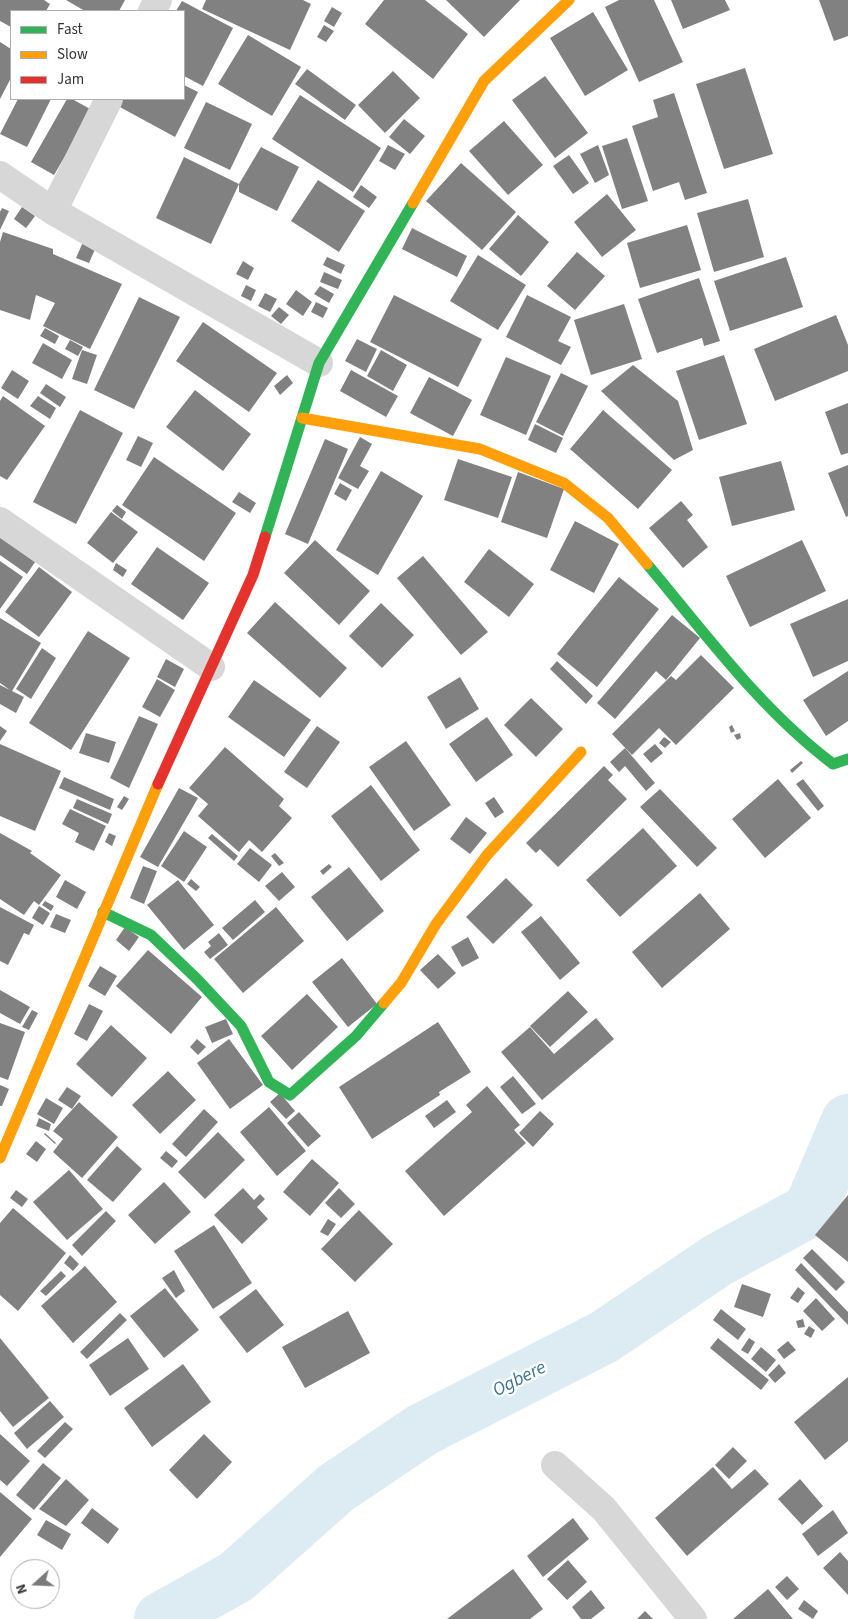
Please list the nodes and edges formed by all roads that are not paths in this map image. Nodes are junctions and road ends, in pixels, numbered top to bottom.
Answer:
1 (568, 0) edge
2 (108, 100) edge
3 (0, 175) edge
4 (53, 211) junction
5 (318, 363) junction
6 (302, 418) junction
7 (0, 521) edge
8 (211, 667) junction
9 (581, 752) dead end
10 (848, 759) edge
11 (103, 912) junction
12 (0, 1158) edge
13 (555, 1465) dead end
14 (693, 1619) edge

1 - 5 street
2 - 4 street
3 - 4 street
4 - 5 street
5 - 6 street
6 - 8 street
6 - 10 street
7 - 8 street
8 - 11 street
9 - 11 street
11 - 12 street
13 - 14 street

